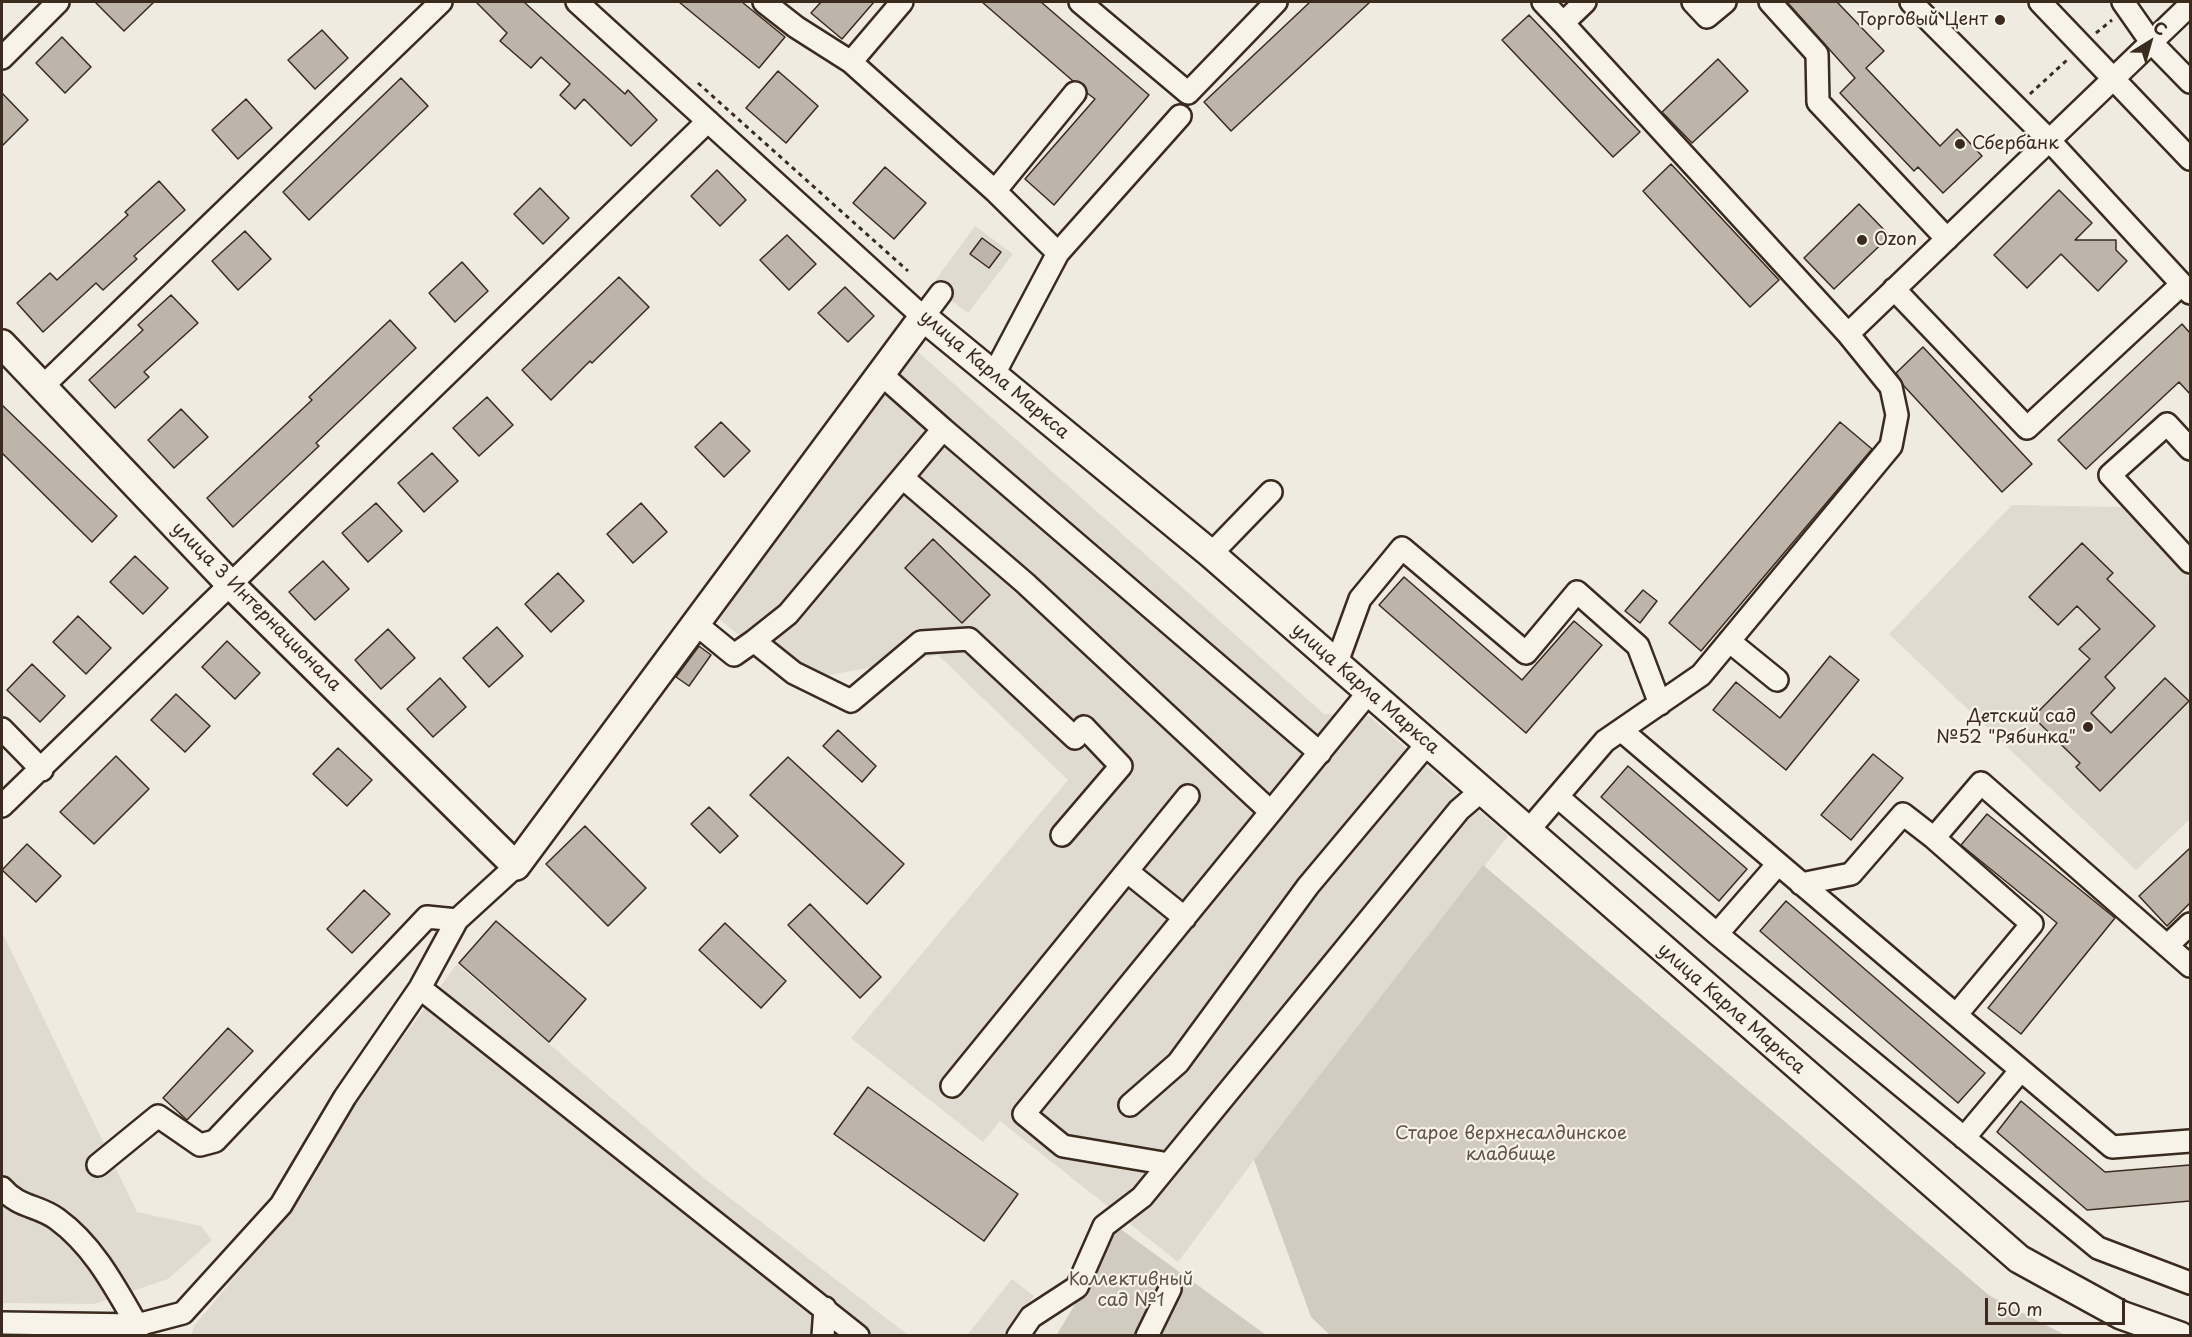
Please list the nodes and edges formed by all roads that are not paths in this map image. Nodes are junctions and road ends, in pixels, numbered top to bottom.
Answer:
1 (58, 2) edge
2 (441, 2) edge
3 (577, 2) edge
4 (764, 2) edge
5 (902, 2) edge
6 (1080, 2) edge
7 (1276, 2) edge
8 (1544, 2) edge
9 (1585, 2) edge
10 (1693, 2) edge
11 (1725, 2) edge
12 (1770, 2) edge
13 (1911, 2) edge
14 (2040, 2) edge
15 (2123, 2) edge
16 (2190, 5) edge
17 (1563, 23) junction
18 (2151, 42) junction
19 (2, 58) edge
20 (851, 62) junction
21 (2113, 80) junction
22 (2190, 82) edge
23 (1075, 93) dead end
24 (1180, 116) dead end
25 (708, 121) junction
26 (2049, 140) junction
27 (2190, 159) edge
28 (995, 191) junction
29 (1947, 239) junction
30 (1058, 253) junction
31 (2186, 288) edge
32 (1894, 289) junction
33 (941, 293) dead end
34 (923, 317) junction
35 (1848, 334) junction
36 (2, 344) edge
37 (881, 374) junction
38 (994, 374) junction
39 (42, 387) junction
40 (943, 429) junction
41 (2190, 449) edge
42 (903, 478) junction
43 (1271, 492) dead end
44 (1211, 555) junction
45 (2190, 562) edge
46 (232, 586) junction
47 (696, 624) junction
48 (754, 640) junction
49 (1729, 641) junction
50 (1336, 665) junction
51 (1777, 680) dead end
52 (1368, 693) junction
53 (1660, 704) junction
54 (2, 729) edge
55 (1621, 730) junction
56 (1427, 744) junction
57 (1320, 753) junction
58 (42, 770) junction
59 (1481, 791) junction
60 (1188, 796) dead end
61 (1558, 797) junction
62 (2, 806) edge
63 (1271, 812) junction
64 (1527, 832) junction
65 (1062, 835) dead end
66 (1934, 838) junction
67 (1778, 864) junction
68 (516, 866) junction
69 (1128, 872) junction
70 (1801, 884) junction
71 (1185, 918) junction
72 (456, 920) junction
73 (2190, 924) edge
74 (1717, 934) junction
75 (2167, 946) junction
76 (2190, 966) edge
77 (420, 988) junction
78 (1956, 1015) junction
79 (2021, 1070) junction
80 (952, 1086) dead end
81 (1130, 1105) dead end
82 (1964, 1138) junction
83 (2190, 1142) edge
84 (1169, 1164) junction
85 (98, 1165) dead end
86 (2, 1188) edge
87 (2190, 1282) edge
88 (1170, 1289) dead end
89 (825, 1308) junction
90 (2, 1323) edge
91 (137, 1330) edge
92 (823, 1335) edge
93 (858, 1335) edge
94 (1018, 1335) edge
95 (1147, 1335) edge
96 (2180, 1335) edge

1 - 19 street
2 - 39 street
3 - 25 street, улица Карла Маркса
4 - 20 street
5 - 20 street
6 - 7 street
8 - 17 street
9 - 17 street
10 - 11 street
12 - 29 street
13 - 26 street
14 - 21 street
15 - 18 street
16 - 18 street
17 - 35 street
18 - 21 street
18 - 22 street
20 - 28 street
21 - 26 street
21 - 27 street
23 - 28 street
24 - 30 street
25 - 34 street, улица Карла Маркса
25 - 46 street
26 - 29 street
26 - 31 street
28 - 30 street
29 - 32 street
30 - 38 street
31 - 32 street
32 - 35 street
33 - 34 street
34 - 37 main road
34 - 38 main road, улица Карла Маркса
35 - 49 street
36 - 39 main road, улица 3 Интернационала
37 - 40 street
37 - 47 main road
38 - 44 main road, улица Карла Маркса
39 - 46 main road, улица 3 Интернационала
40 - 42 street
40 - 57 street
41 - 45 street
42 - 48 street
42 - 63 street
43 - 44 street
44 - 50 main road, улица Карла Маркса
46 - 58 street
46 - 68 main road, улица 3 Интернационала
47 - 48 street
47 - 68 main road
48 - 65 street
49 - 51 street
49 - 53 street
50 - 52 main road, улица Карла Маркса
50 - 53 street
52 - 56 main road, улица Карла Маркса
52 - 57 street
53 - 55 street
54 - 58 street
55 - 61 street
55 - 67 street
56 - 59 main road, улица Карла Маркса
56 - 81 street
57 - 63 street
58 - 62 street
59 - 64 main road, улица Карла Маркса
59 - 84 street
60 - 69 street
61 - 64 street
61 - 74 street
63 - 71 street
64 - 96 main road, улица Карла Маркса
66 - 70 street
66 - 75 street
66 - 78 street
67 - 70 street
67 - 74 street
68 - 72 street
69 - 71 street
69 - 80 street
70 - 78 street
71 - 84 street
72 - 77 street
72 - 85 street
73 - 75 street
74 - 82 street
75 - 76 street
77 - 89 street
77 - 91 street
78 - 79 street
79 - 82 street
79 - 83 street
82 - 87 street
84 - 94 street
86 - 91 street
88 - 95 street
89 - 92 street
89 - 93 street
90 - 91 street

